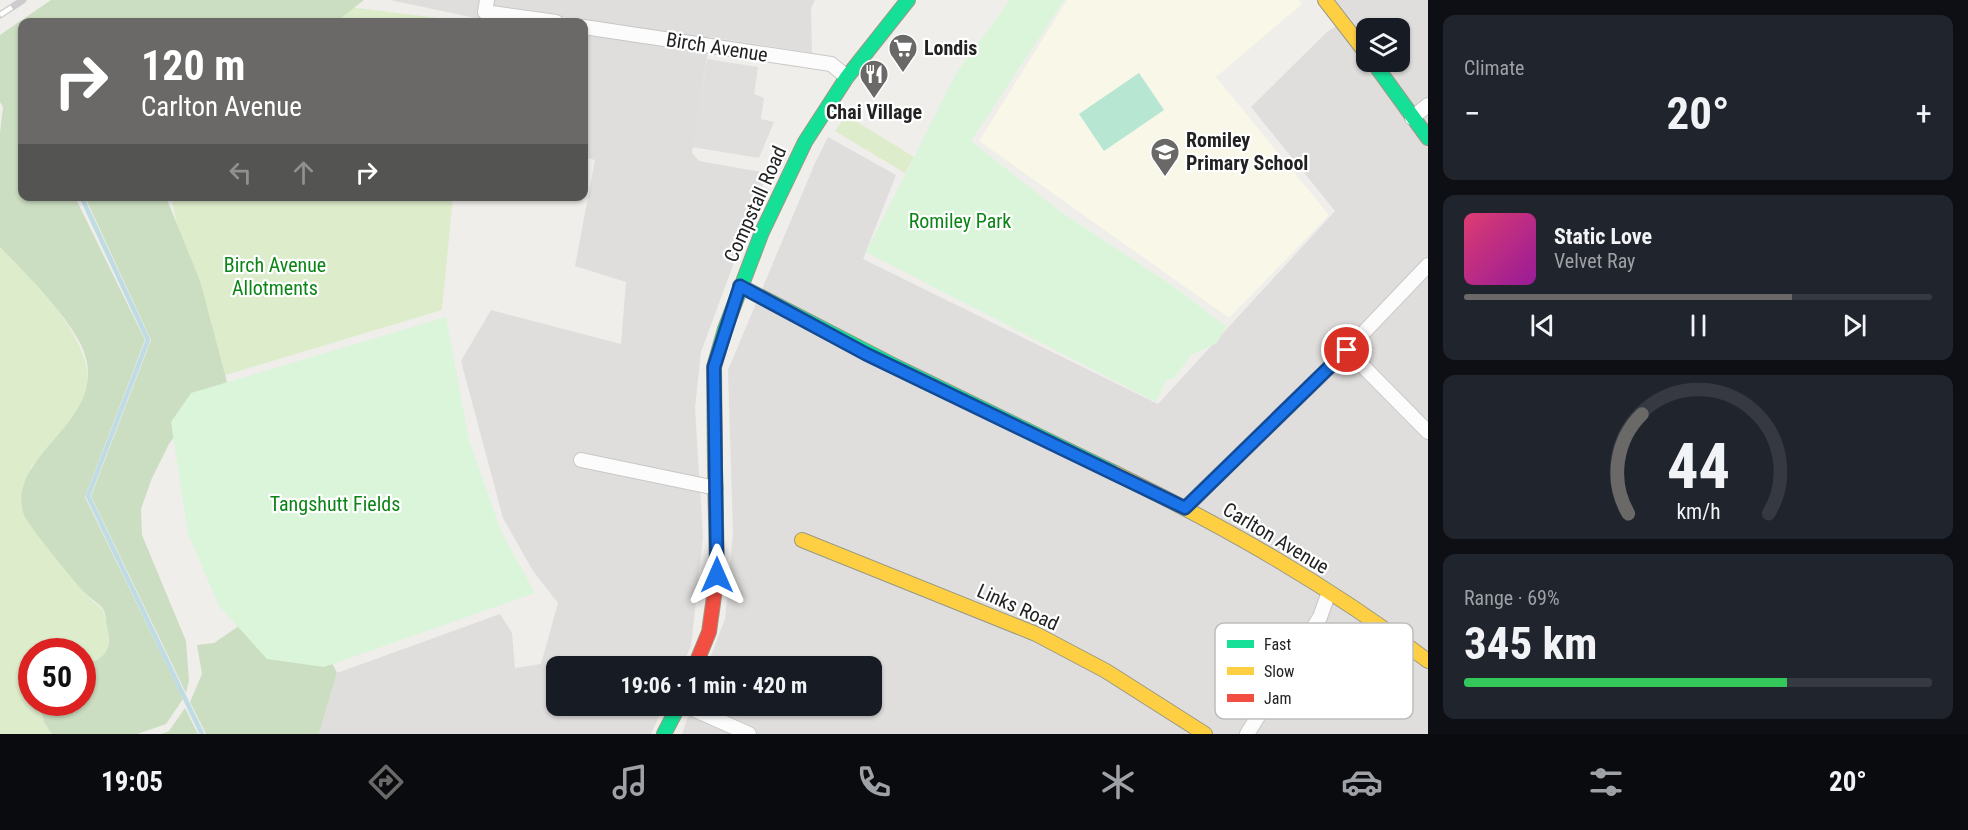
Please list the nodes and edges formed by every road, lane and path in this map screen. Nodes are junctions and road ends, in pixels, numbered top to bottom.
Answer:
1 (908, 0) edge
2 (1325, 0) edge
3 (486, 6) edge
4 (538, 18) edge
5 (588, 28) edge
6 (1356, 40) edge
7 (1380, 72) edge
8 (847, 77) junction
9 (1428, 105) edge
10 (1412, 118) junction
11 (1428, 138) edge
12 (1428, 265) edge
13 (740, 286) junction
14 (1347, 350) junction
15 (1428, 432) edge
16 (581, 460) dead end
17 (716, 488) junction
18 (1185, 508) junction
19 (802, 540) dead end
20 (1329, 592) junction
21 (1316, 623) edge
22 (1381, 623) edge
23 (1413, 649) edge
24 (699, 656) edge
25 (1428, 661) edge
26 (675, 716) edge
27 (707, 716) edge
28 (1256, 719) edge
29 (664, 734) edge
30 (749, 734) edge
31 (1205, 734) edge
32 (1247, 734) edge

1 - 8 street, Compstall Road
2 - 6 street
3 - 4 street
5 - 8 street, Birch Avenue
7 - 10 street
8 - 13 street, Compstall Road
9 - 10 street
10 - 11 street
12 - 14 street
13 - 17 street, Compstall Road
13 - 18 street, Carlton Avenue
14 - 15 street
14 - 18 street
16 - 17 street
17 - 24 street, Compstall Road
18 - 20 street, Carlton Avenue
19 - 31 street, Links Road
20 - 21 street
20 - 22 street, Carlton Avenue
23 - 25 street, Carlton Avenue
26 - 29 street
27 - 30 street
28 - 32 street

